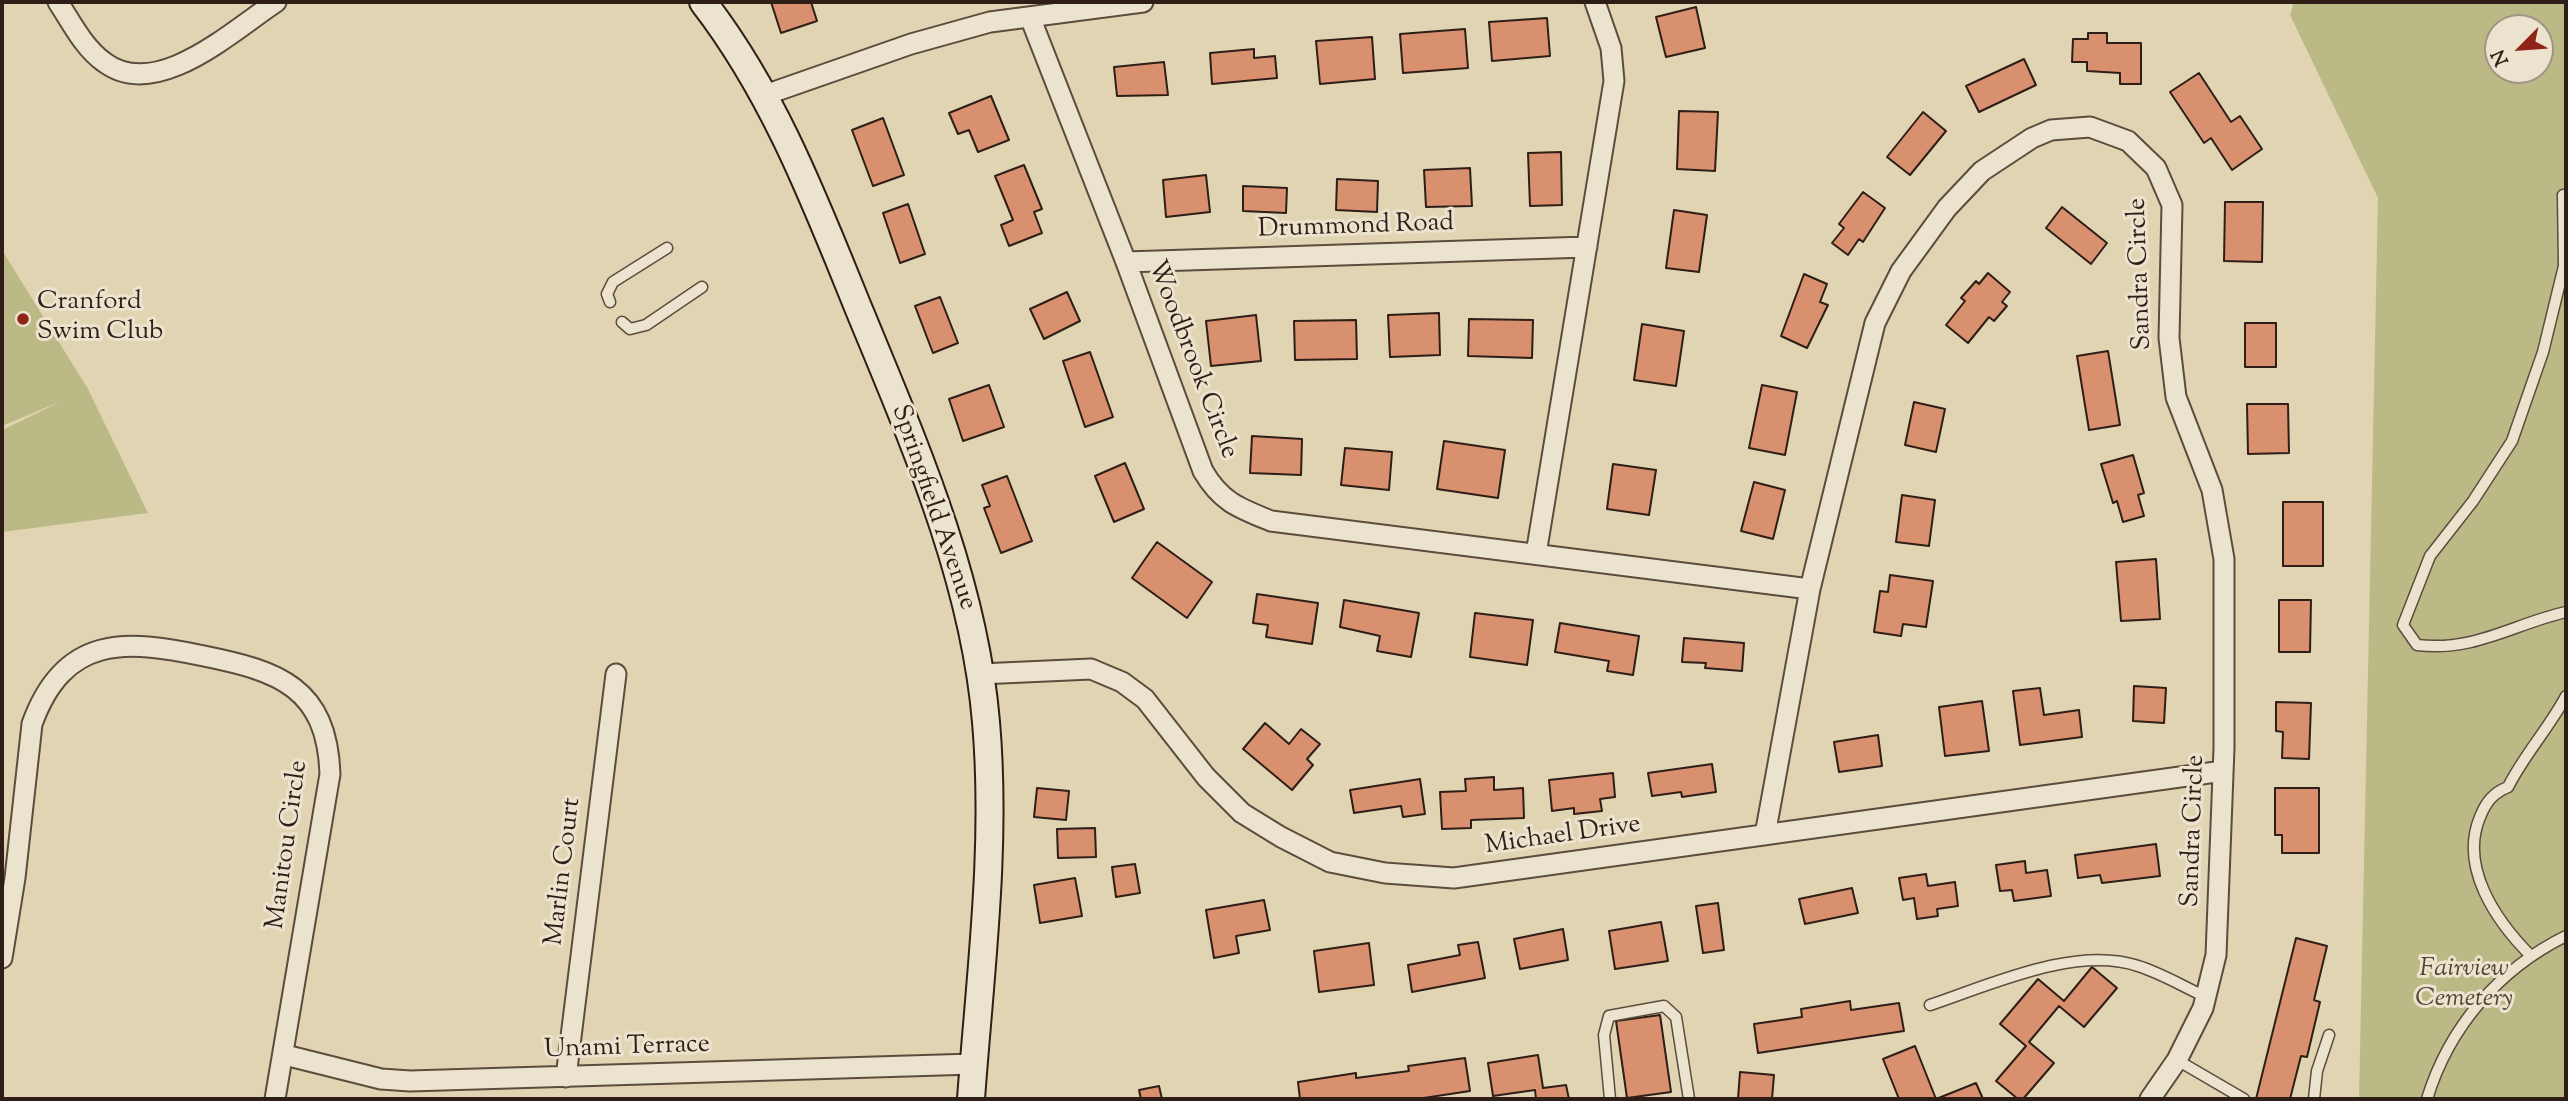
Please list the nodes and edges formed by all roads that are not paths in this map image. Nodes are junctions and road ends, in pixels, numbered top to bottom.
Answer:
1 (58, 2) edge
2 (276, 2) edge
3 (703, 2) edge
4 (1143, 2) edge
5 (1595, 2) edge
6 (1030, 17) junction
7 (765, 95) junction
8 (2563, 195) dead end
9 (1587, 247) junction
10 (667, 248) dead end
11 (1126, 262) junction
12 (2565, 266) edge
13 (702, 287) dead end
14 (610, 302) dead end
15 (622, 322) dead end
16 (1536, 554) junction
17 (1810, 589) junction
18 (2566, 612) edge
19 (616, 674) dead end
20 (980, 674) junction
21 (2566, 696) edge
22 (2223, 771) junction
23 (1765, 835) junction
24 (2566, 936) edge
25 (2531, 956) junction
26 (2, 958) edge
27 (2206, 997) junction
28 (1930, 1005) dead end
29 (2329, 1035) dead end
30 (285, 1055) junction
31 (2178, 1060) junction
32 (974, 1064) junction
33 (566, 1077) junction
34 (275, 1099) edge
35 (971, 1099) edge
36 (1610, 1099) edge
37 (1689, 1099) edge
38 (2150, 1099) edge
39 (2244, 1099) edge
40 (2314, 1099) edge
41 (2427, 1099) edge

1 - 2 street
3 - 7 main road, Springfield Avenue
4 - 6 street
5 - 9 street
6 - 7 street
6 - 11 street, Woodbrook Circle
7 - 20 main road, Springfield Avenue
8 - 12 lane
9 - 11 street, Drummond Road
9 - 16 street
10 - 14 lane
11 - 16 street, Woodbrook Circle
12 - 18 lane
13 - 15 lane
16 - 17 street, Woodbrook Circle
17 - 22 street, Sandra Circle
17 - 23 street, Sandra Circle
19 - 33 street, Marlin Court
20 - 23 street, Michael Drive
20 - 32 main road, Springfield Avenue
21 - 25 lane
22 - 23 street, Michael Drive
22 - 27 street, Sandra Circle
24 - 25 lane
25 - 41 lane
26 - 30 street, Manitou Circle
27 - 28 lane
27 - 31 street, Sandra Circle
29 - 40 lane
30 - 33 street, Unami Terrace
30 - 34 street, Manitou Circle
31 - 38 street, Sandra Circle
31 - 39 lane
32 - 33 street, Unami Terrace
32 - 35 main road, Springfield Avenue
36 - 37 lane

